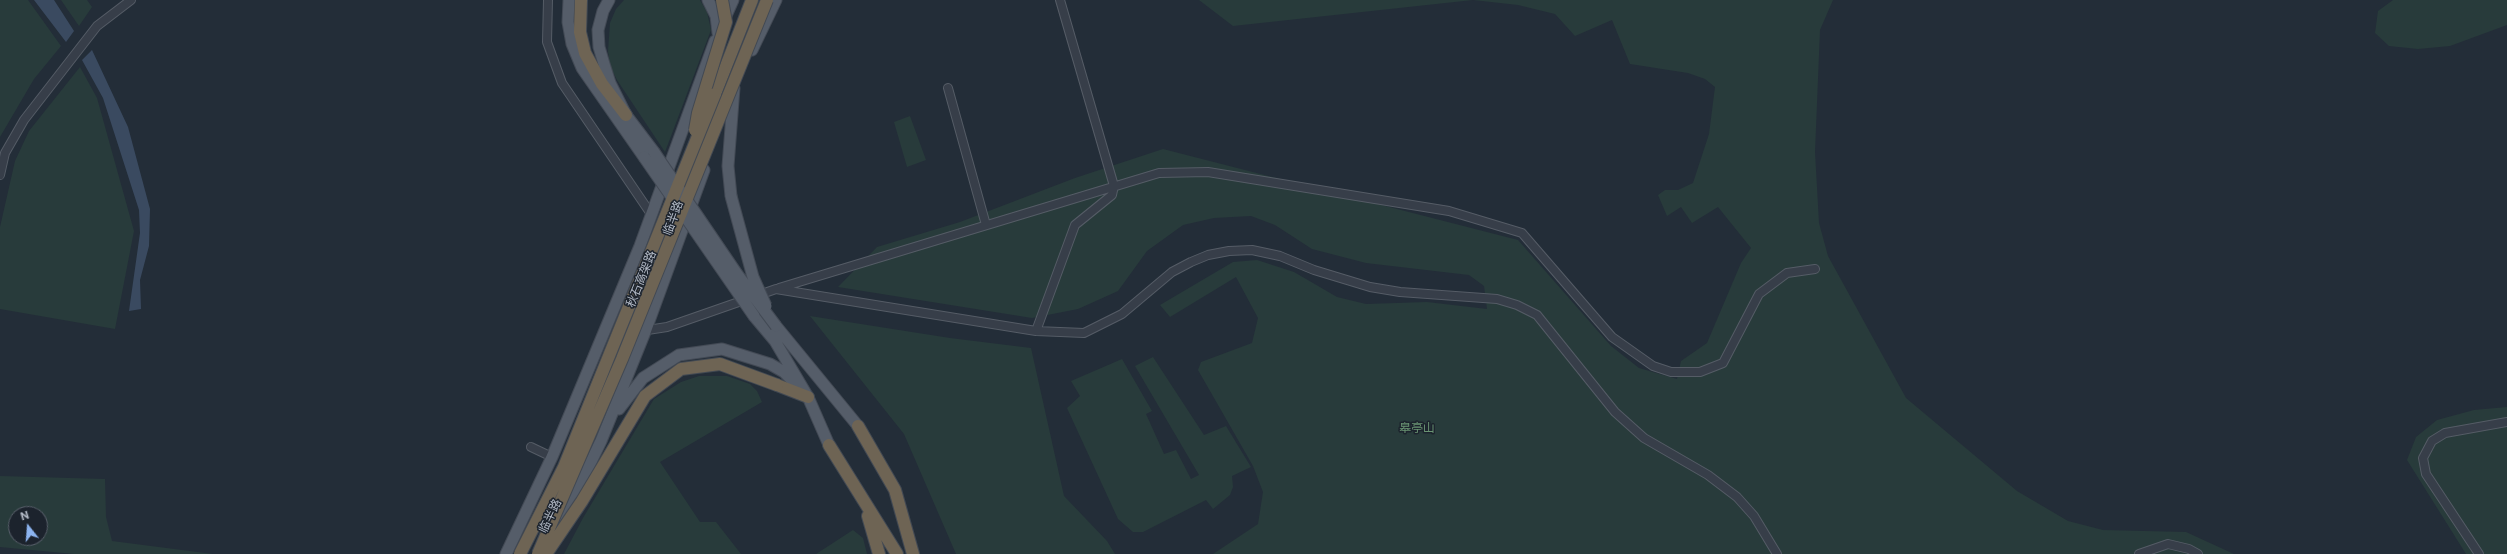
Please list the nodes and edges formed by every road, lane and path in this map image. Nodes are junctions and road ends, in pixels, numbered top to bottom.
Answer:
1 (132, 0) edge
2 (548, 0) edge
3 (569, 0) edge
4 (580, 0) edge
5 (610, 0) edge
6 (708, 0) edge
7 (722, 0) edge
8 (732, 0) edge
9 (752, 0) edge
10 (767, 0) edge
11 (776, 0) edge
12 (1060, 0) edge
13 (718, 33) junction
14 (734, 88) junction
15 (948, 88) dead end
16 (626, 115) junction
17 (692, 151) junction
18 (649, 154) junction
19 (0, 175) edge
20 (1114, 186) junction
21 (651, 214) junction
22 (986, 225) junction
23 (1815, 269) dead end
24 (776, 289) junction
25 (608, 325) junction
26 (776, 326) junction
27 (645, 332) junction
28 (1036, 332) junction
29 (808, 397) junction
30 (2507, 422) edge
31 (858, 426) joint
32 (601, 441) junction
33 (829, 445) joint
34 (531, 447) dead end
35 (552, 457) junction
36 (858, 493) junction
37 (506, 554) edge
38 (520, 554) edge
39 (538, 554) edge
40 (546, 554) edge
41 (880, 554) edge
42 (897, 554) edge
43 (913, 554) edge
44 (1777, 554) edge
45 (2139, 554) edge
46 (2198, 554) edge
47 (2479, 554) edge

1 - 19 street
2 - 21 street
3 - 18 main road
4 - 16 highway
5 - 16 main road
6 - 13 main road
7 - 17 highway, bridge
8 - 13 main road, 临半路
9 - 17 highway, 秋石高架路, bridge
10 - 39 highway, 秋石高架路, bridge
11 - 14 main road, 临半路
12 - 20 street
13 - 21 main road, 临半路
14 - 26 main road, bridge
14 - 27 main road, 临半路
15 - 22 street
16 - 18 main road
17 - 38 highway, 秋石高架路, bridge
18 - 26 main road, bridge
18 - 29 main road, bridge
20 - 22 street
20 - 23 street
20 - 28 street
21 - 25 main road, 临半路
22 - 24 street
24 - 27 street
24 - 28 street
25 - 27 street
25 - 35 main road, 临半路
26 - 31 main road
27 - 32 main road, 临半路
28 - 44 street
29 - 32 main road
29 - 33 main road
29 - 40 highway, bridge
30 - 47 street
31 - 43 highway
32 - 40 main road, 临半路
33 - 36 highway
34 - 35 street
35 - 37 main road, 临半路
36 - 41 highway
36 - 42 highway
45 - 46 street

